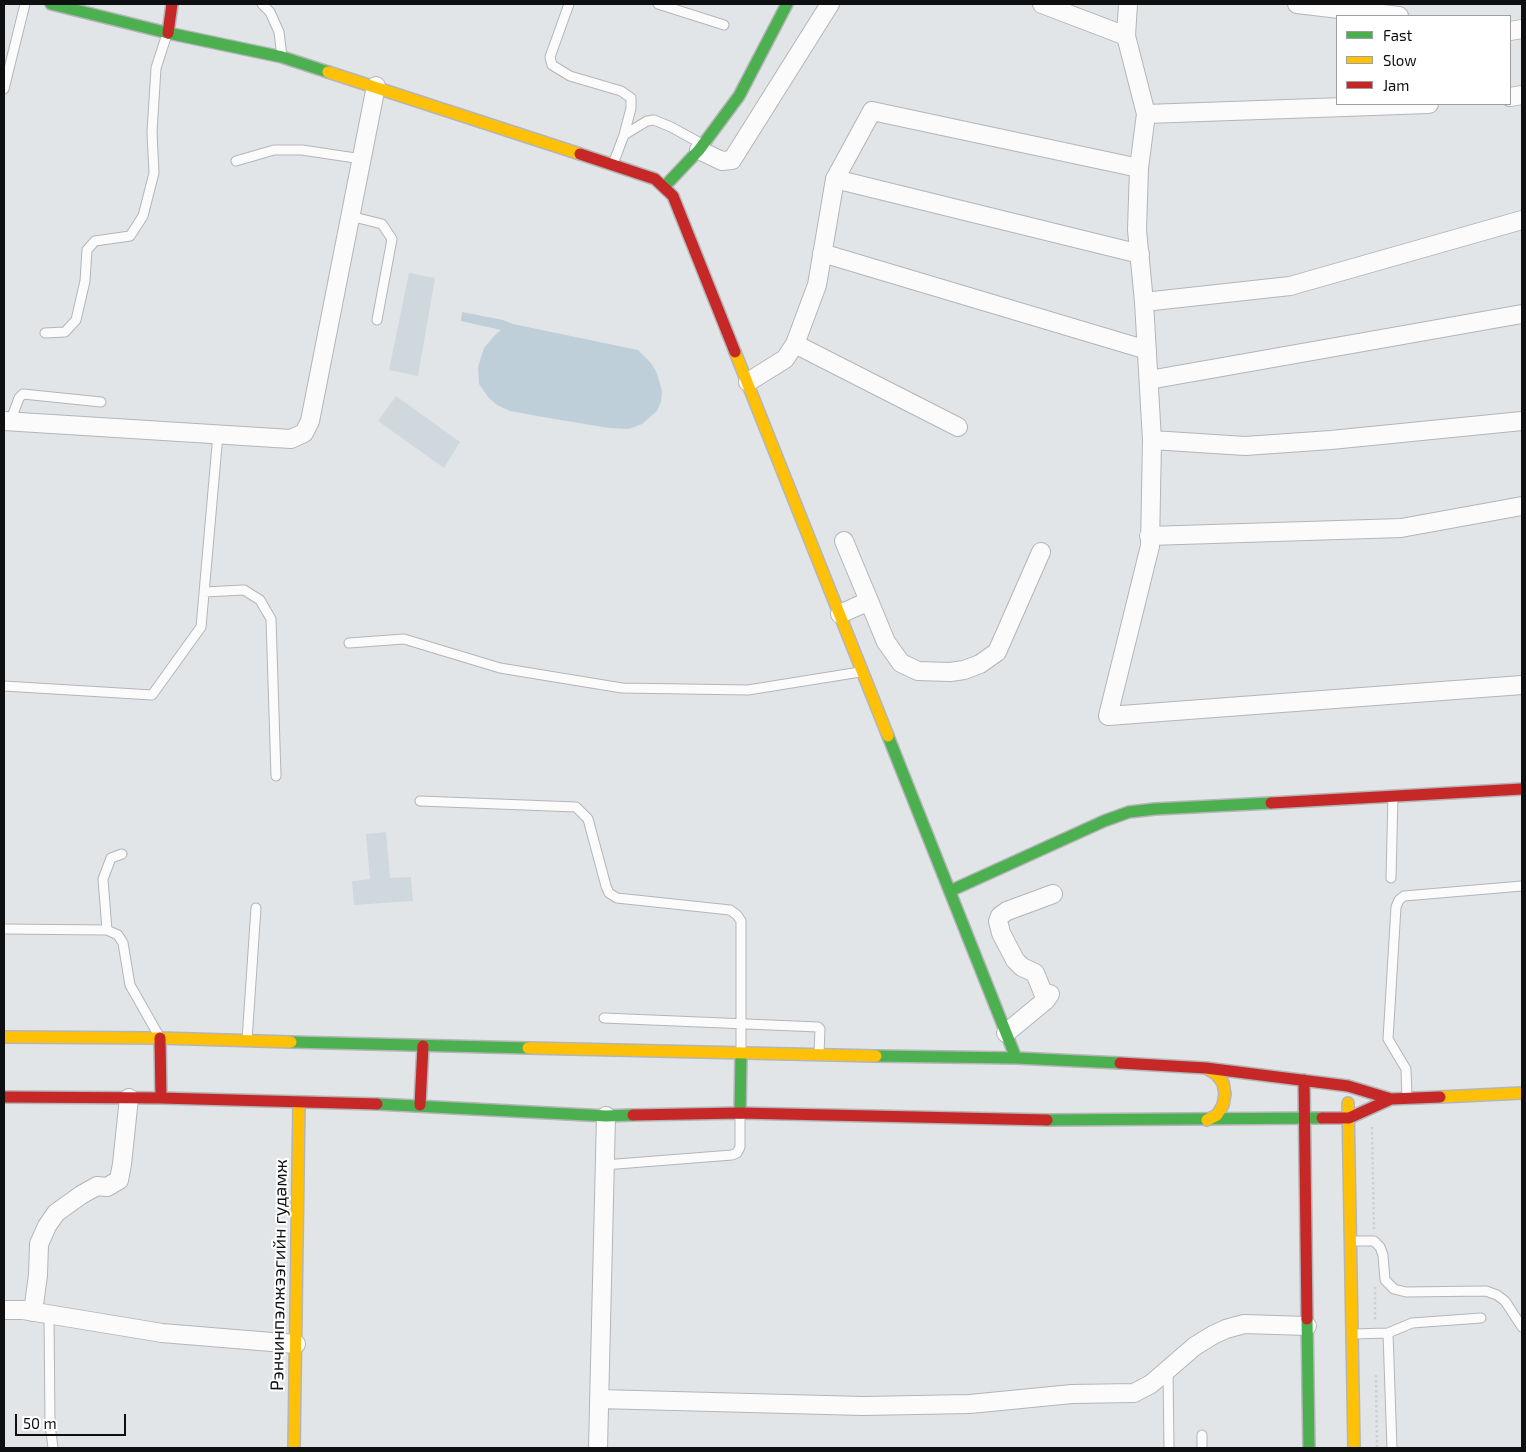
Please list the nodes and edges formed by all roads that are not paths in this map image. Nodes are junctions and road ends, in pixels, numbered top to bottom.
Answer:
1 (25, 4) edge
2 (51, 4) edge
3 (172, 4) edge
4 (262, 4) edge
5 (569, 4) edge
6 (658, 4) edge
7 (788, 4) edge
8 (830, 4) edge
9 (1042, 4) edge
10 (1128, 4) edge
11 (1297, 4) edge
12 (1390, 15) edge
13 (724, 25) dead end
14 (168, 33) junction
15 (1126, 36) junction
16 (282, 57) junction
17 (376, 86) junction
18 (4, 89) edge
19 (1401, 105) edge
20 (1146, 114) junction
21 (624, 135) junction
22 (701, 147) junction
23 (362, 159) junction
24 (236, 161) dead end
25 (613, 164) junction
26 (1139, 168) junction
27 (835, 179) junction
28 (664, 187) junction
29 (350, 216) junction
30 (1522, 220) edge
31 (822, 253) junction
32 (1140, 254) junction
33 (1144, 302) junction
34 (1522, 314) edge
35 (377, 320) dead end
36 (45, 333) dead end
37 (795, 344) junction
38 (1147, 350) junction
39 (1149, 380) junction
40 (748, 382) junction
41 (101, 402) dead end
42 (7, 421) edge
43 (1522, 421) edge
44 (958, 427) dead end
45 (218, 434) junction
46 (1152, 440) junction
47 (1522, 506) edge
48 (1150, 536) junction
49 (844, 541) dead end
50 (1042, 552) dead end
51 (204, 592) junction
52 (869, 601) junction
53 (840, 614) junction
54 (349, 643) dead end
55 (863, 672) junction
56 (1522, 684) edge
57 (4, 686) edge
58 (276, 776) dead end
59 (1522, 790) edge
60 (1393, 796) junction
61 (420, 801) dead end
62 (122, 854) dead end
63 (1391, 878) dead end
64 (1522, 886) edge
65 (950, 890) junction
66 (1053, 894) dead end
67 (256, 908) dead end
68 (4, 930) edge
69 (106, 930) junction
70 (604, 1018) dead end
71 (741, 1023) junction
72 (1006, 1033) junction
73 (4, 1037) edge
74 (160, 1038) junction
75 (247, 1042) junction
76 (423, 1046) junction
77 (741, 1054) junction
78 (819, 1055) junction
79 (1016, 1058) junction
80 (1206, 1068) junction
81 (1304, 1080) junction
82 (1348, 1086) junction
83 (1522, 1093) edge
84 (4, 1097) edge
85 (129, 1098) junction
86 (161, 1098) junction
87 (1407, 1098) junction
88 (1390, 1099) junction
89 (299, 1102) junction
90 (420, 1105) junction
91 (740, 1113) junction
92 (606, 1116) junction
93 (1349, 1118) junction
94 (1305, 1119) junction
95 (1207, 1120) junction
96 (604, 1165) junction
97 (1351, 1241) junction
98 (4, 1310) edge
99 (41, 1313) junction
100 (1480, 1318) dead end
101 (1307, 1326) junction
102 (1522, 1327) edge
103 (1388, 1333) junction
104 (1352, 1334) junction
105 (296, 1344) junction
106 (1168, 1371) junction
107 (599, 1398) junction
108 (1202, 1434) dead end
109 (53, 1448) edge
110 (294, 1448) edge
111 (598, 1448) edge
112 (1169, 1448) edge
113 (1202, 1448) edge
114 (1309, 1448) edge
115 (1354, 1448) edge
116 (1392, 1448) edge

1 - 18 lane
2 - 14 main road
3 - 14 main road
4 - 16 lane
5 - 21 lane
6 - 13 lane
7 - 22 main road
8 - 22 street
9 - 15 street
10 - 15 street
11 - 12 street
14 - 16 main road
14 - 36 lane
15 - 20 street
16 - 17 main road
17 - 23 street
17 - 25 main road
19 - 20 street
20 - 26 street
21 - 22 lane
21 - 25 lane
22 - 28 main road
23 - 24 lane
23 - 29 street
25 - 28 main road
26 - 27 street
26 - 32 street
27 - 31 street
27 - 32 street
28 - 40 main road
29 - 35 lane
29 - 45 street
30 - 33 street
31 - 37 street
31 - 38 street
32 - 33 street
33 - 38 street
34 - 39 street
37 - 40 street
37 - 44 street
38 - 39 street
39 - 46 street
40 - 53 main road
41 - 42 lane
42 - 45 street
43 - 46 street
45 - 51 lane
46 - 48 street
47 - 48 street
48 - 56 street
49 - 52 street
50 - 52 street
51 - 57 lane
51 - 58 lane
52 - 53 street
53 - 55 main road
54 - 55 lane
55 - 65 main road
59 - 60 main road
60 - 63 lane
60 - 65 main road
61 - 71 lane
62 - 69 lane
64 - 87 lane
65 - 72 main road
66 - 72 street
67 - 75 lane
68 - 69 lane
69 - 74 lane
70 - 71 lane
71 - 77 lane
71 - 78 lane
72 - 79 main road
73 - 74 main road
74 - 75 main road
74 - 86 main road
75 - 76 main road
76 - 77 main road
76 - 90 main road
77 - 78 main road
77 - 91 main road
78 - 79 main road
79 - 80 main road
80 - 81 main road
80 - 95 main road
81 - 82 main road
81 - 94 main road
82 - 88 main road
82 - 93 main road
83 - 87 main road
84 - 85 main road
85 - 86 main road
85 - 99 street
86 - 89 main road
87 - 88 main road
88 - 93 main road
89 - 90 main road
89 - 105 main road, Рэнчинпэлжээгийн гудамж
90 - 92 main road
91 - 92 main road
91 - 95 main road
91 - 96 lane
92 - 96 street
93 - 94 main road
93 - 97 main road
94 - 95 main road
94 - 101 main road
96 - 107 street
97 - 102 lane
97 - 104 main road
98 - 99 street
99 - 105 street
99 - 109 lane
100 - 103 lane
101 - 106 street
101 - 114 main road
103 - 104 lane
103 - 116 lane
104 - 115 main road
105 - 110 main road, Рэнчинпэлжээгийн гудамж
106 - 107 street
106 - 112 lane
107 - 111 street
108 - 113 lane

